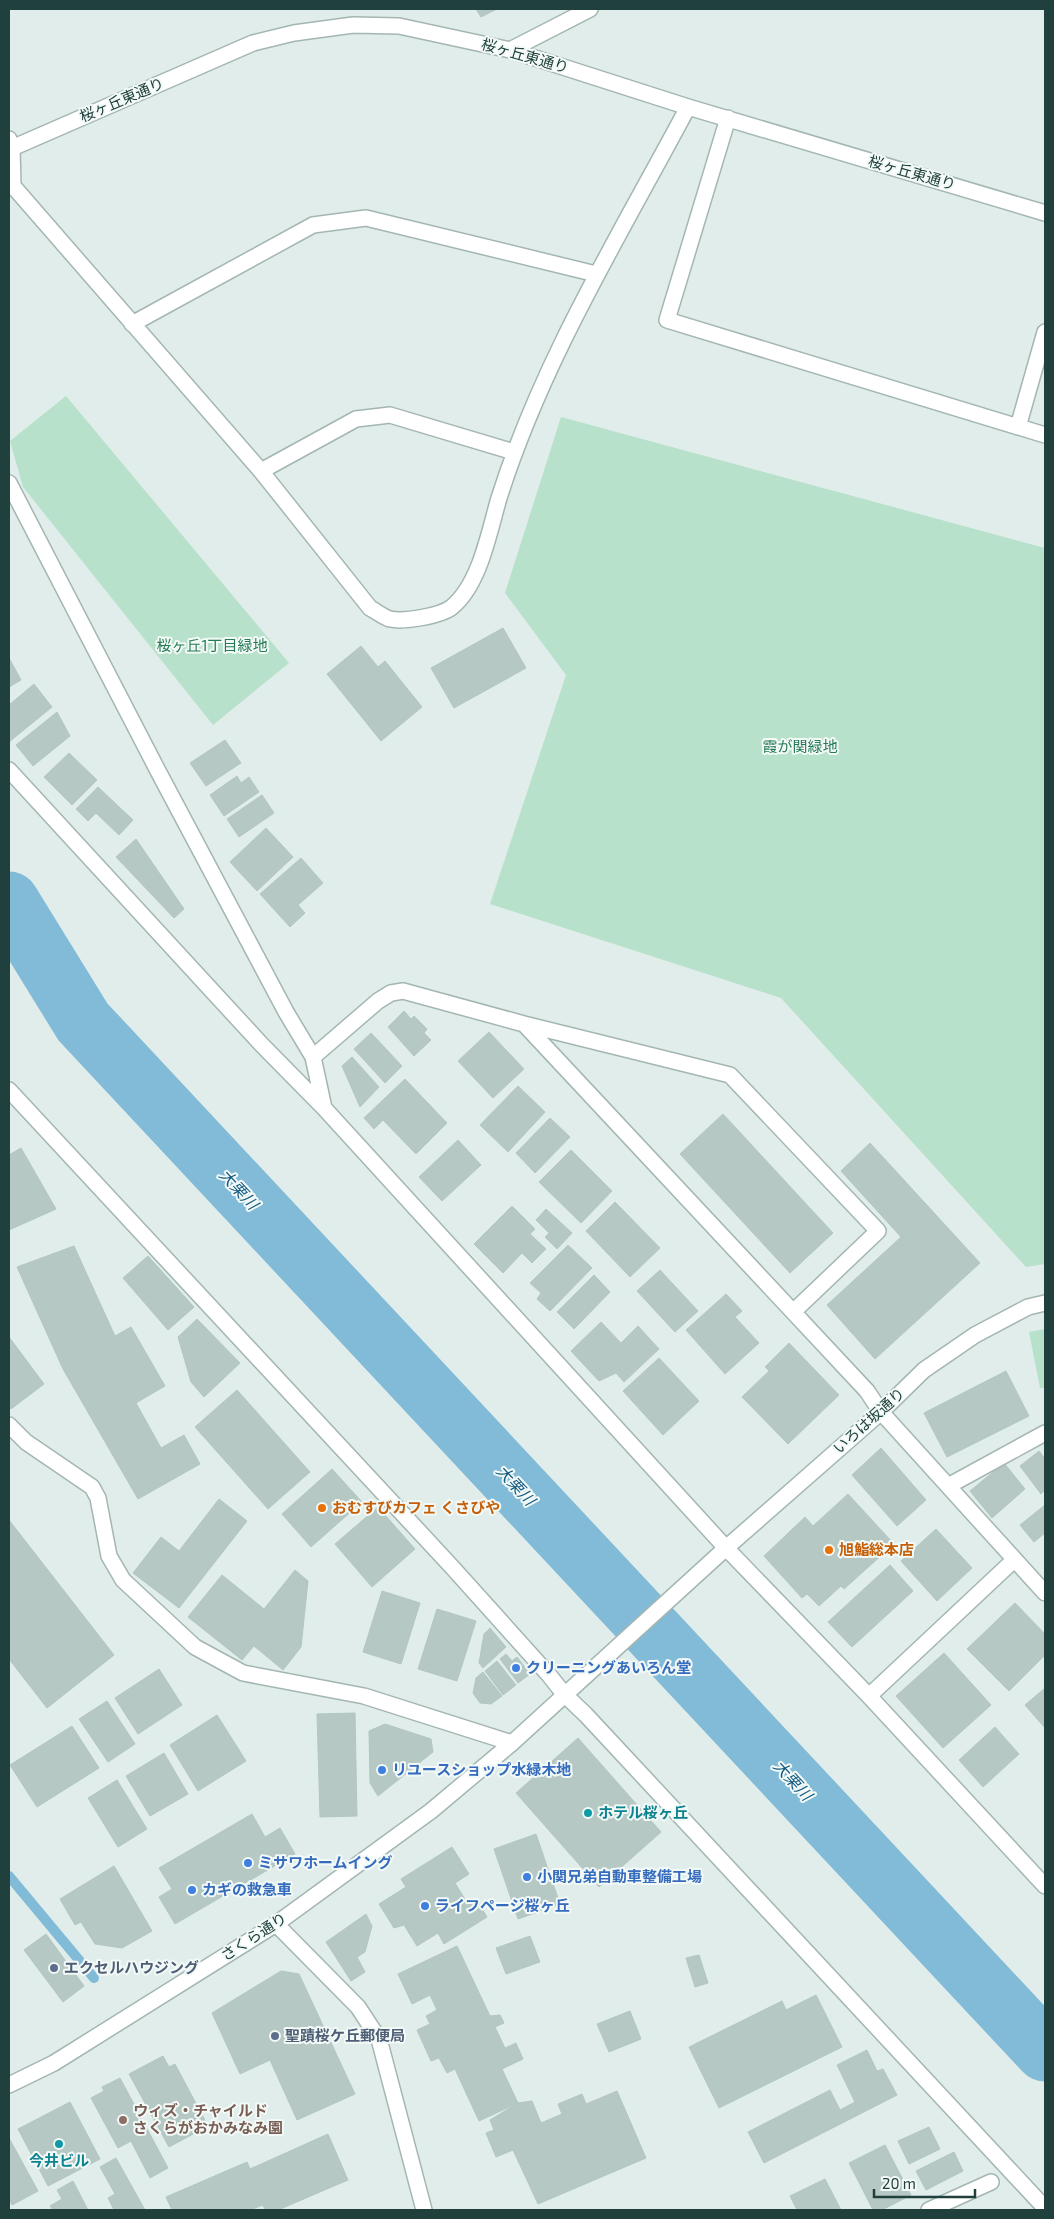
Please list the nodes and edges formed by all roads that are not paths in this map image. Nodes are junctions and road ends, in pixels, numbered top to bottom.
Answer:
1 (590, 9) edge
2 (510, 50) junction
3 (688, 107) junction
4 (728, 118) junction
5 (10, 145) edge
6 (11, 189) edge
7 (1045, 212) edge
8 (596, 274) junction
9 (132, 324) junction
10 (1045, 332) edge
11 (1018, 427) junction
12 (1045, 435) edge
13 (514, 452) junction
14 (261, 471) junction
15 (9, 483) edge
16 (9, 770) edge
17 (524, 1024) junction
18 (313, 1057) junction
19 (9, 1090) edge
20 (324, 1108) junction
21 (1045, 1303) edge
22 (793, 1312) junction
23 (881, 1412) junction
24 (9, 1425) edge
25 (1045, 1432) edge
26 (948, 1486) junction
27 (726, 1548) junction
28 (1014, 1560) junction
29 (1045, 1593) edge
30 (569, 1690) junction
31 (869, 1696) junction
32 (512, 1743) junction
33 (1045, 1886) edge
34 (276, 1924) junction
35 (9, 2085) edge
36 (990, 2182) dead end
37 (1045, 2208) edge
38 (424, 2210) edge
39 (929, 2210) edge

1 - 2 street
2 - 3 street, 桜ヶ丘東通り
2 - 5 street, 桜ヶ丘東通り
3 - 4 street, 桜ヶ丘東通り
3 - 8 street
4 - 7 street, 桜ヶ丘東通り
4 - 11 street
5 - 6 street
6 - 9 street
8 - 9 street
8 - 13 street
9 - 14 street
10 - 11 street
11 - 12 street
13 - 14 street
13 - 14 street
15 - 18 street
16 - 20 street
17 - 18 street
17 - 22 street
17 - 22 street
18 - 20 street
19 - 30 street
20 - 27 street
21 - 23 street, いろは坂通り
22 - 23 street
23 - 26 street
23 - 27 street, いろは坂通り
24 - 32 street
25 - 26 street
26 - 28 street
27 - 30 street, いろは坂通り
27 - 31 street
28 - 29 street
28 - 31 street
30 - 32 street, さくら通り
30 - 37 street
31 - 33 street
32 - 34 street, さくら通り
34 - 35 street, さくら通り
34 - 38 street
36 - 39 street

